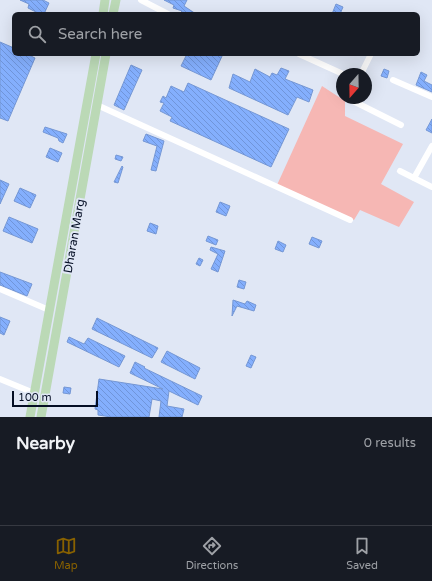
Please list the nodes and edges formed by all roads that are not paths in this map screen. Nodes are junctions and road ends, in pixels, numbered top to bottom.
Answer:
1 (105, 0) edge
2 (116, 0) edge
3 (141, 0) edge
4 (103, 12) edge
5 (113, 12) edge
6 (164, 12) edge
7 (96, 56) edge
8 (106, 56) edge
9 (303, 56) edge
10 (371, 56) edge
11 (364, 68) edge
12 (336, 71) edge
13 (393, 80) dead end
14 (432, 97) edge
15 (359, 104) edge
16 (97, 106) junction
17 (401, 125) dead end
18 (432, 146) edge
19 (400, 171) dead end
20 (414, 178) junction
21 (432, 187) edge
22 (350, 220) dead end
23 (0, 289) edge
24 (50, 310) junction
25 (0, 379) edge
26 (34, 393) junction
27 (30, 417) edge
28 (41, 417) edge

1 - 4 main road
2 - 5 main road
3 - 6 street
7 - 24 main road, Dharan Marg
8 - 16 main road, Dharan Marg
9 - 12 street
10 - 11 street
13 - 14 street
15 - 17 street
16 - 22 street
16 - 28 main road, Dharan Marg
18 - 20 street
19 - 20 street
20 - 21 street
23 - 24 street
24 - 26 main road, Dharan Marg
25 - 26 street
26 - 27 main road, Dharan Marg

